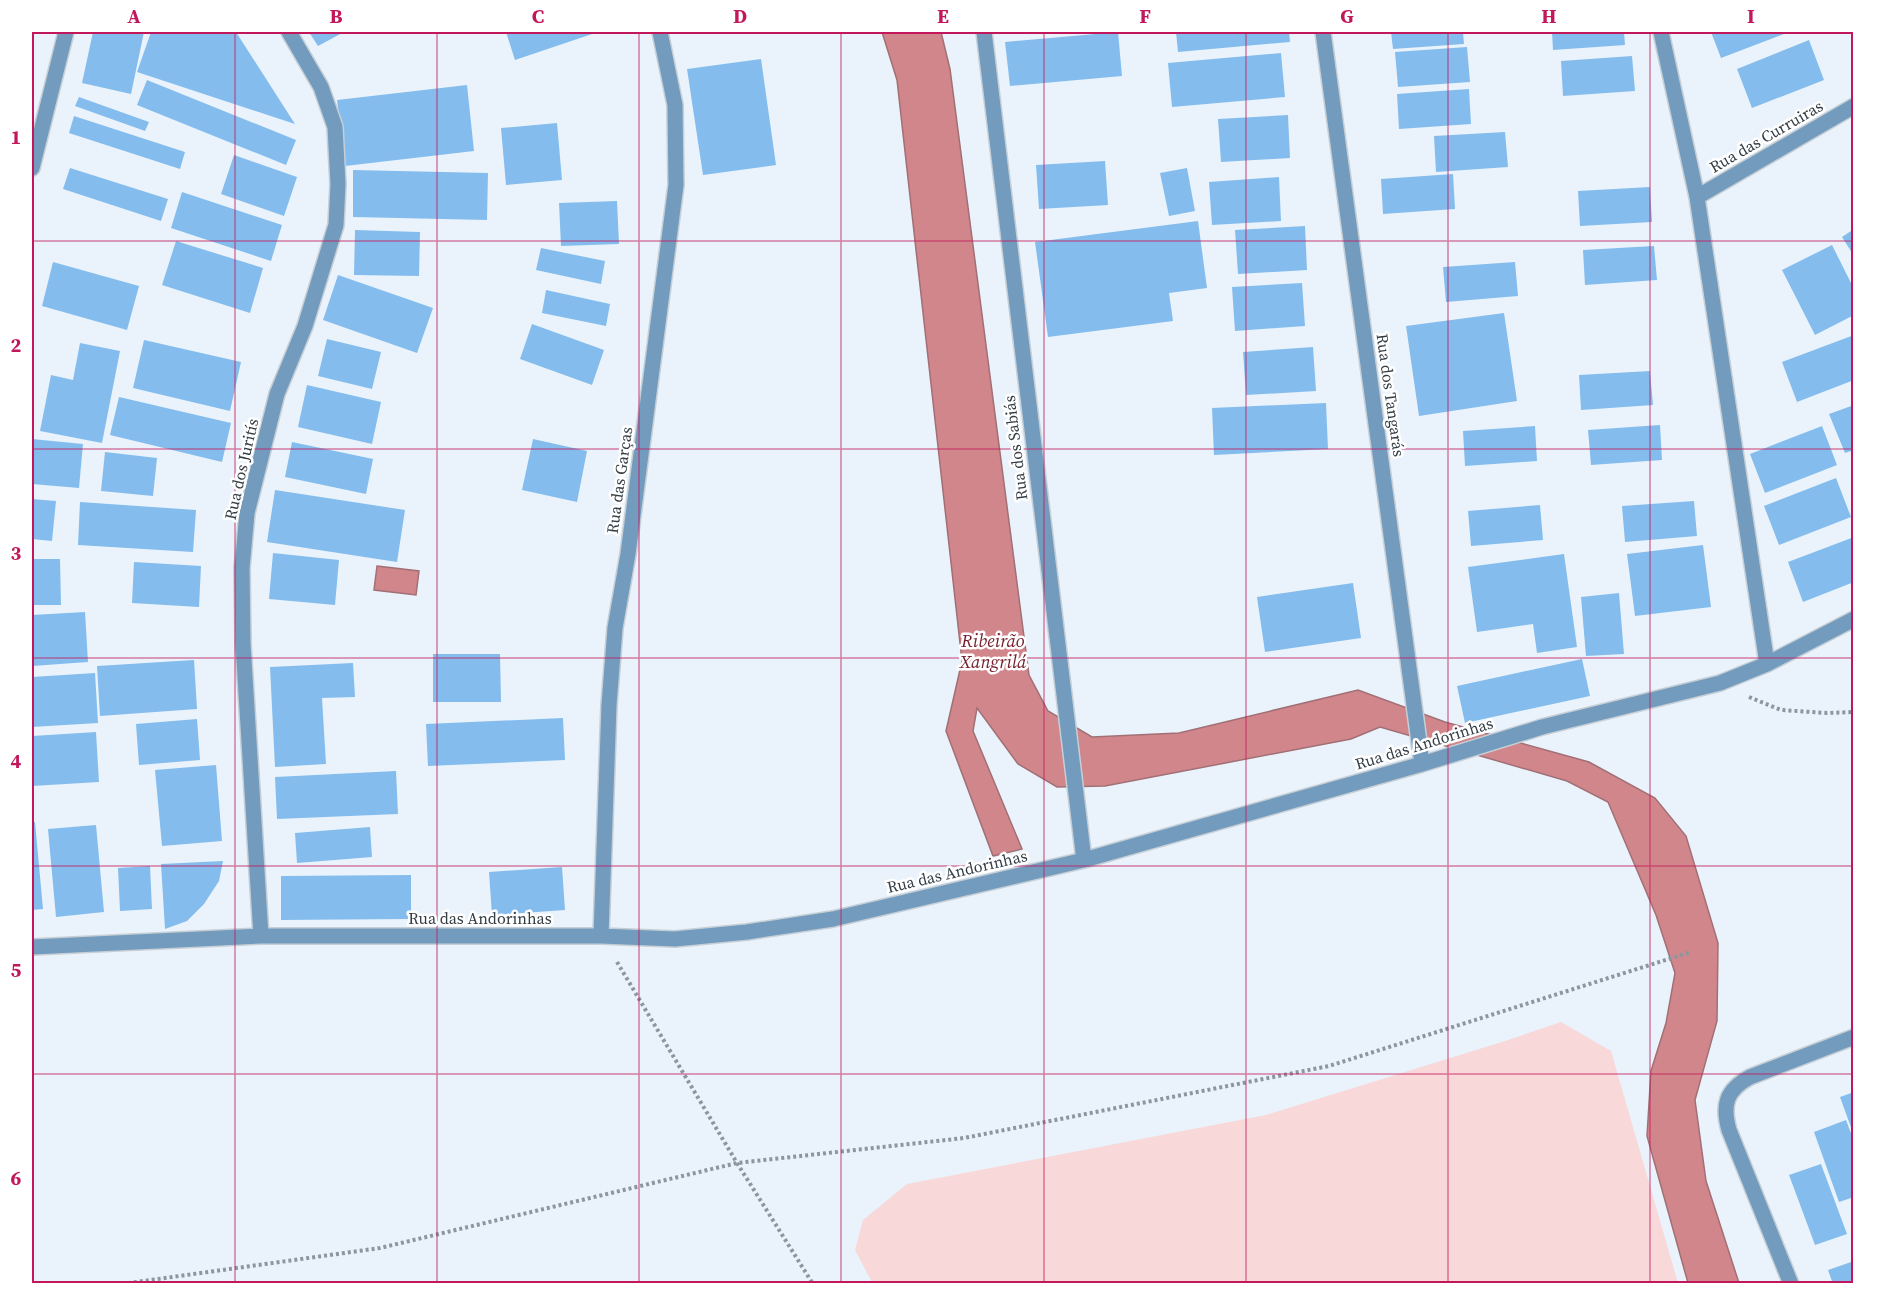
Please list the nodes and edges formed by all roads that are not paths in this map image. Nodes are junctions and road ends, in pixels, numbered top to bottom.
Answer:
1 (66, 32) edge
2 (289, 32) edge
3 (660, 32) edge
4 (984, 32) edge
5 (1323, 32) edge
6 (1661, 32) edge
7 (1854, 106) edge
8 (32, 168) edge
9 (1697, 197) junction
10 (1854, 619) edge
11 (1767, 664) junction
12 (1422, 764) junction
13 (1084, 860) junction
14 (261, 936) junction
15 (601, 936) junction
16 (32, 947) edge
17 (1854, 1037) edge
18 (1791, 1284) edge

1 - 8 street
2 - 14 street, Rua dos Juritís
3 - 15 street, Rua das Garças
4 - 13 street, Rua dos Sabiás
5 - 12 street, Rua dos Tangarás
6 - 9 street
7 - 9 street, Rua das Curruiras
9 - 11 street
10 - 11 street, Rua das Andorinhas
11 - 12 street, Rua das Andorinhas
12 - 13 street, Rua das Andorinhas
13 - 15 street, Rua das Andorinhas
14 - 15 street, Rua das Andorinhas
14 - 16 street, Rua das Andorinhas
17 - 18 street

